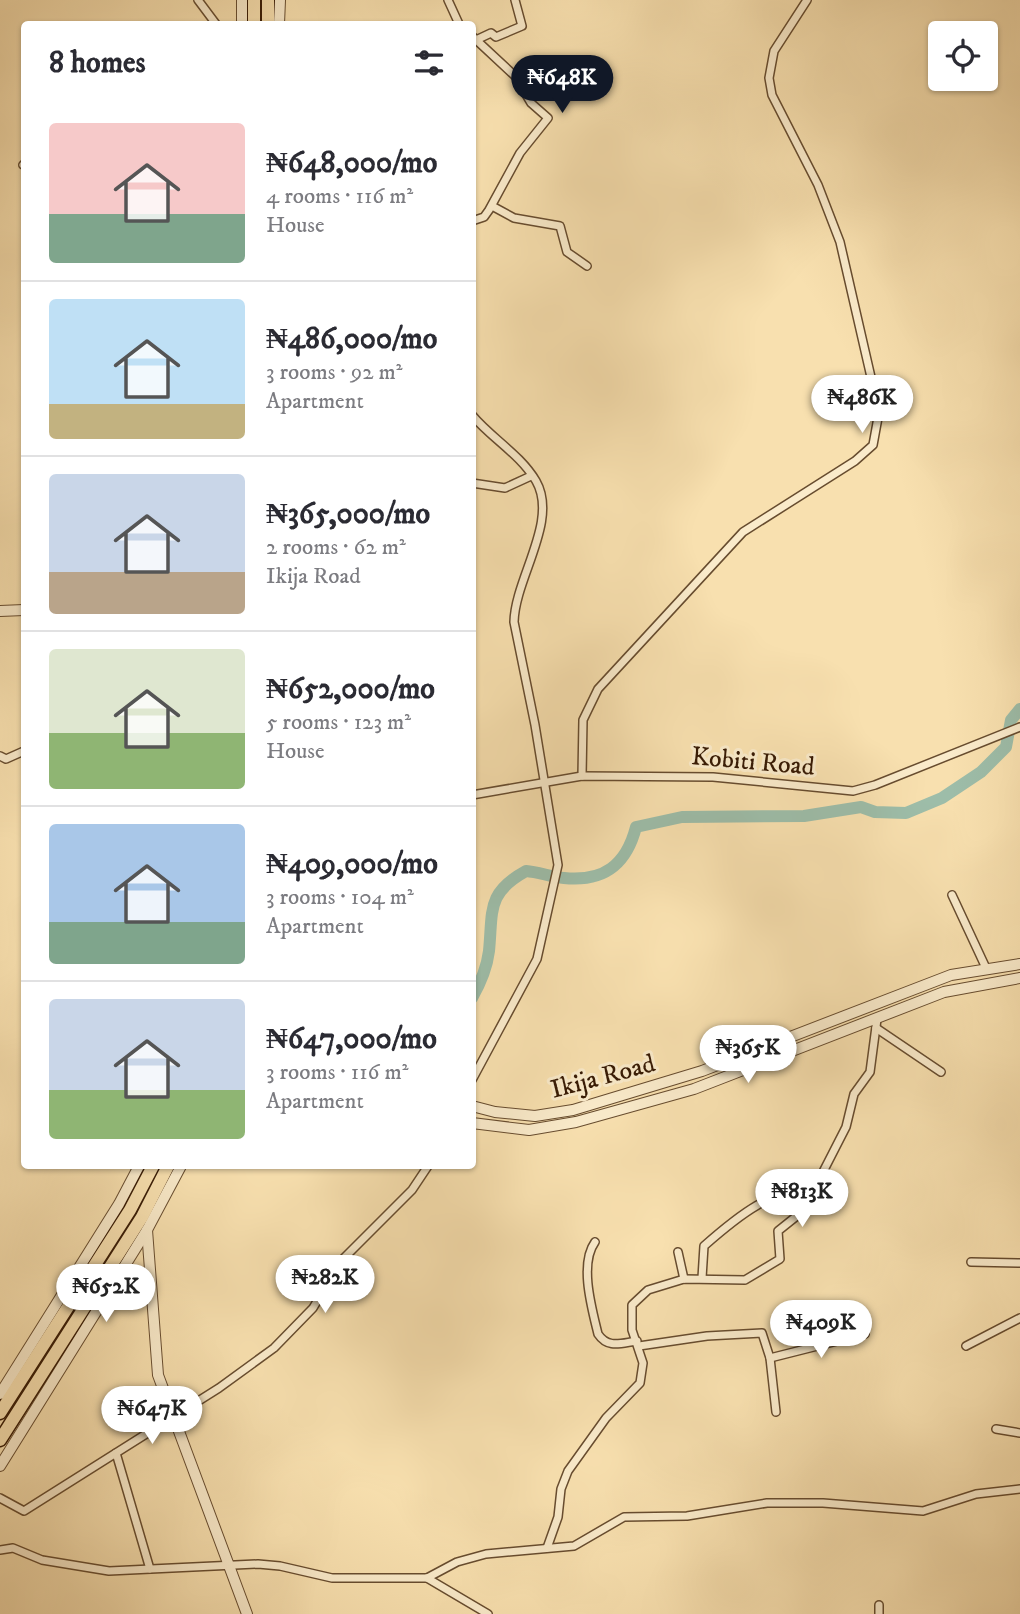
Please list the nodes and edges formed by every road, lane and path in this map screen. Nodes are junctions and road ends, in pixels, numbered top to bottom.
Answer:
1 (198, 0) edge
2 (242, 0) edge
3 (254, 0) edge
4 (268, 0) edge
5 (279, 0) edge
6 (448, 0) edge
7 (515, 0) edge
8 (807, 0) edge
9 (214, 21) edge
10 (242, 21) edge
11 (254, 21) edge
12 (268, 21) edge
13 (279, 21) edge
14 (458, 21) edge
15 (476, 37) edge
16 (476, 40) edge
17 (492, 206) junction
18 (476, 219) edge
19 (587, 266) dead end
20 (476, 419) edge
21 (531, 476) junction
22 (476, 484) edge
23 (21, 610) edge
24 (0, 611) edge
25 (1014, 729) edge
26 (21, 752) edge
27 (0, 756) edge
28 (582, 776) junction
29 (544, 784) junction
30 (476, 794) edge
31 (952, 895) dead end
32 (1020, 964) edge
33 (986, 968) junction
34 (1020, 981) edge
35 (877, 1023) junction
36 (941, 1072) dead end
37 (476, 1073) edge
38 (476, 1107) edge
39 (476, 1123) edge
40 (137, 1169) edge
41 (151, 1169) edge
42 (166, 1169) edge
43 (179, 1169) edge
44 (426, 1169) edge
45 (818, 1181) junction
46 (147, 1230) junction
47 (595, 1242) dead end
48 (678, 1252) dead end
49 (971, 1262) dead end
50 (1020, 1263) edge
51 (702, 1278) junction
52 (684, 1279) junction
53 (1020, 1318) edge
54 (864, 1334) dead end
55 (638, 1343) junction
56 (967, 1346) dead end
57 (770, 1359) junction
58 (0, 1394) edge
59 (776, 1412) dead end
60 (0, 1413) edge
61 (174, 1416) junction
62 (996, 1429) dead end
63 (1020, 1433) edge
64 (0, 1440) edge
65 (116, 1452) junction
66 (0, 1465) edge
67 (1020, 1489) edge
68 (0, 1498) edge
69 (547, 1548) junction
70 (0, 1550) edge
71 (230, 1568) junction
72 (150, 1569) junction
73 (427, 1578) junction
74 (879, 1605) dead end
75 (247, 1614) edge
76 (488, 1614) edge
77 (879, 1614) edge

1 - 9 street
2 - 10 street
3 - 11 highway
4 - 12 highway
5 - 13 street
6 - 14 street
7 - 15 street
8 - 28 street
16 - 17 street
17 - 18 street
17 - 19 street
20 - 21 street
21 - 22 street
21 - 29 street
23 - 24 street
25 - 28 street, Kobiti Road
26 - 27 street
28 - 29 street, Kobiti Road
29 - 30 street, Kobiti Road
29 - 37 street
31 - 33 street
32 - 33 street, Ikija Road
33 - 38 street, Ikija Road
34 - 35 street, Ikija Road
35 - 36 street
35 - 39 street, Ikija Road
35 - 45 street
40 - 58 street
41 - 60 highway
42 - 64 highway
43 - 46 street
44 - 61 street
45 - 51 street
45 - 51 street
46 - 61 street
46 - 66 street
47 - 55 street
48 - 52 street
49 - 50 street
51 - 52 street
52 - 55 street
53 - 56 street
54 - 57 street
55 - 57 street
55 - 69 street
57 - 59 street
61 - 65 street
61 - 71 street
62 - 63 street
65 - 68 street
65 - 72 street
67 - 69 street
69 - 73 street
70 - 72 street
71 - 72 street
71 - 73 street
71 - 75 street
73 - 76 street
74 - 77 street

